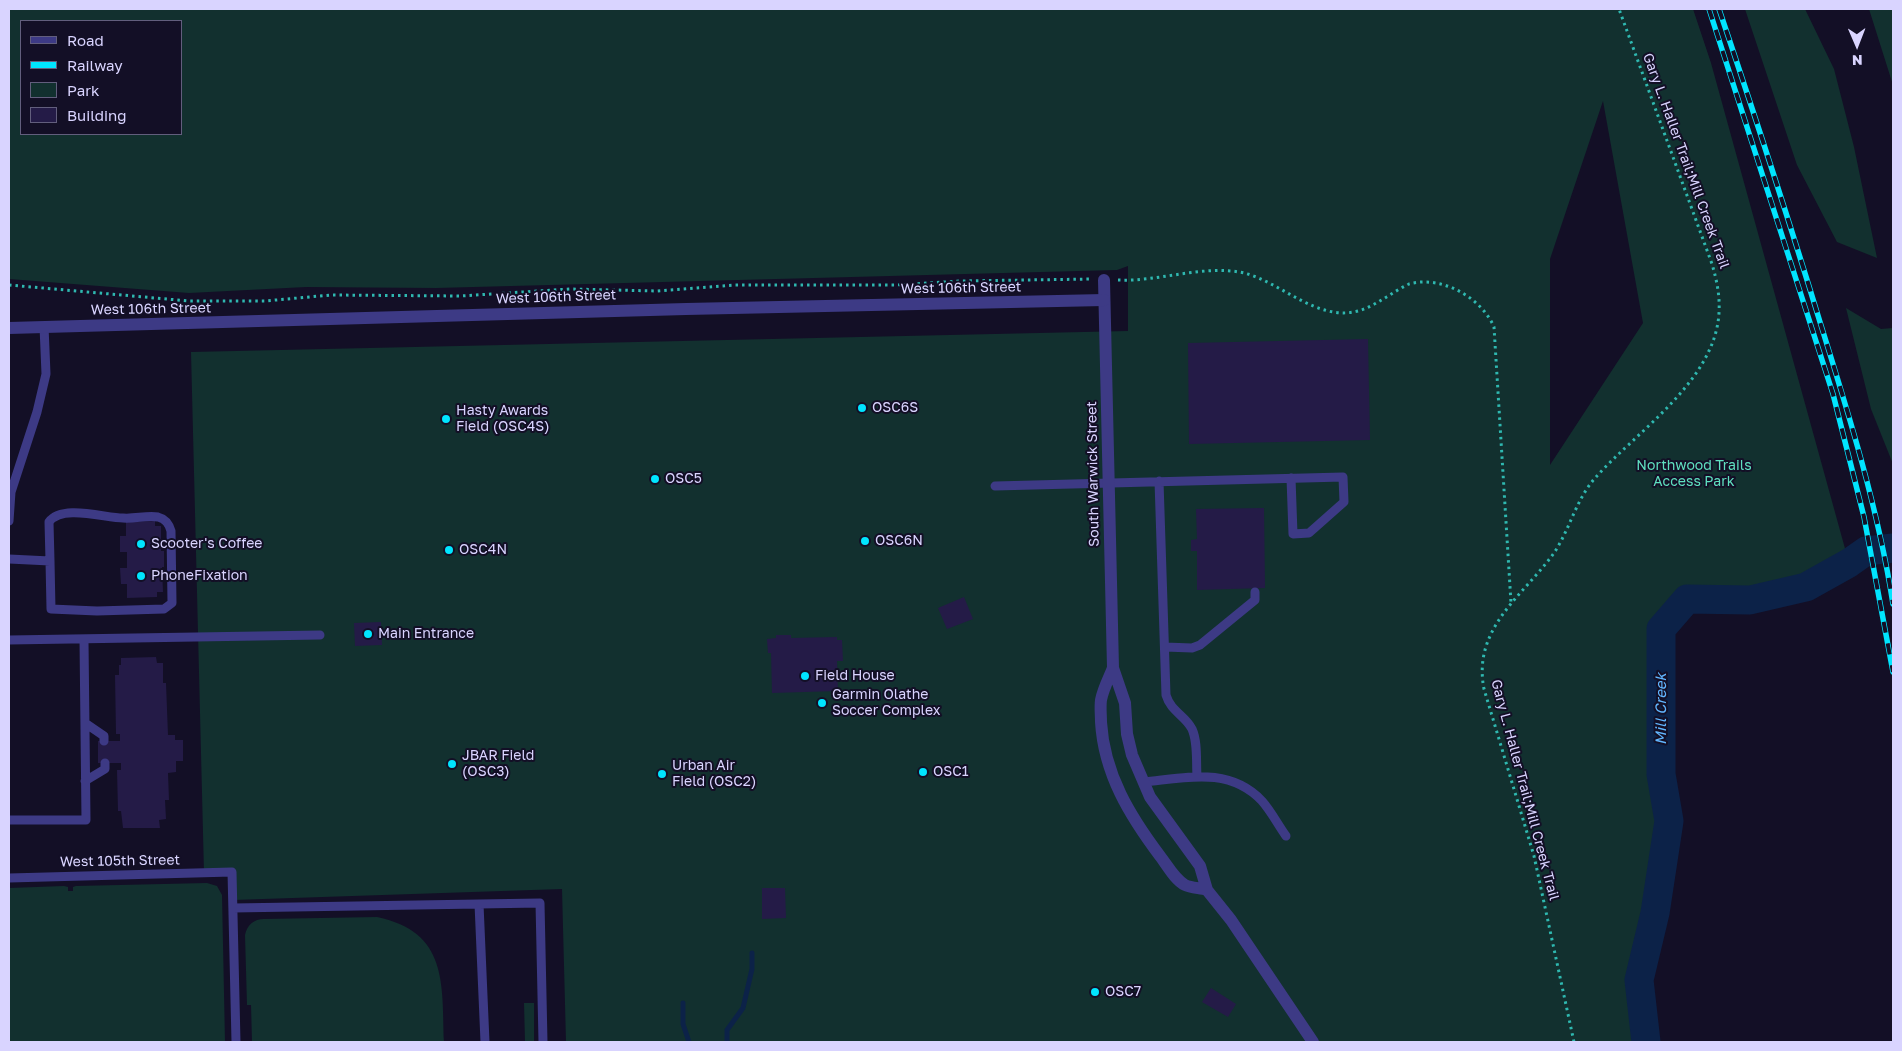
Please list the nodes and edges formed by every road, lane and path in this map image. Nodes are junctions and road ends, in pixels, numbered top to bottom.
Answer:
1 (1619, 9) edge
2 (1104, 280) dead end
3 (1104, 300) junction
4 (44, 326) junction
5 (9, 328) edge
6 (1291, 478) junction
7 (1158, 481) junction
8 (1108, 483) junction
9 (995, 486) dead end
10 (10, 492) edge
11 (9, 521) edge
12 (9, 558) edge
13 (50, 560) junction
14 (1255, 592) dead end
15 (320, 635) dead end
16 (9, 640) edge
17 (84, 640) junction
18 (1164, 648) junction
19 (1113, 668) junction
20 (85, 723) junction
21 (104, 741) dead end
22 (105, 763) dead end
23 (1197, 776) junction
24 (85, 782) junction
25 (1143, 782) junction
26 (9, 820) edge
27 (1286, 836) dead end
28 (9, 878) edge
29 (1207, 890) junction
30 (479, 904) junction
31 (233, 908) junction
32 (236, 1042) edge
33 (485, 1042) edge
34 (543, 1042) edge
35 (1313, 1042) edge
36 (1574, 1042) edge

1 - 36 path, Gary L. Haller Trail;Mill Creek Trail
2 - 3 street, South Warwick Street
3 - 4 street, West 106th Street
3 - 8 street, South Warwick Street
4 - 5 street, West 106th Street
4 - 10 lane
6 - 6 lane
6 - 7 lane
7 - 8 lane
7 - 18 lane
8 - 9 lane
8 - 19 street, South Warwick Street
10 - 11 lane
12 - 13 lane
13 - 13 lane
14 - 18 lane
15 - 17 lane
16 - 17 lane
17 - 20 lane
18 - 23 lane
19 - 25 street, South Warwick Street
19 - 29 street, South Warwick Street
20 - 21 lane
20 - 24 lane
22 - 24 lane
23 - 25 lane
23 - 27 lane
24 - 26 lane
25 - 29 street, South Warwick Street
28 - 31 lane, West 105th Street
29 - 35 street
30 - 31 lane
30 - 33 lane
30 - 34 lane
31 - 32 lane

